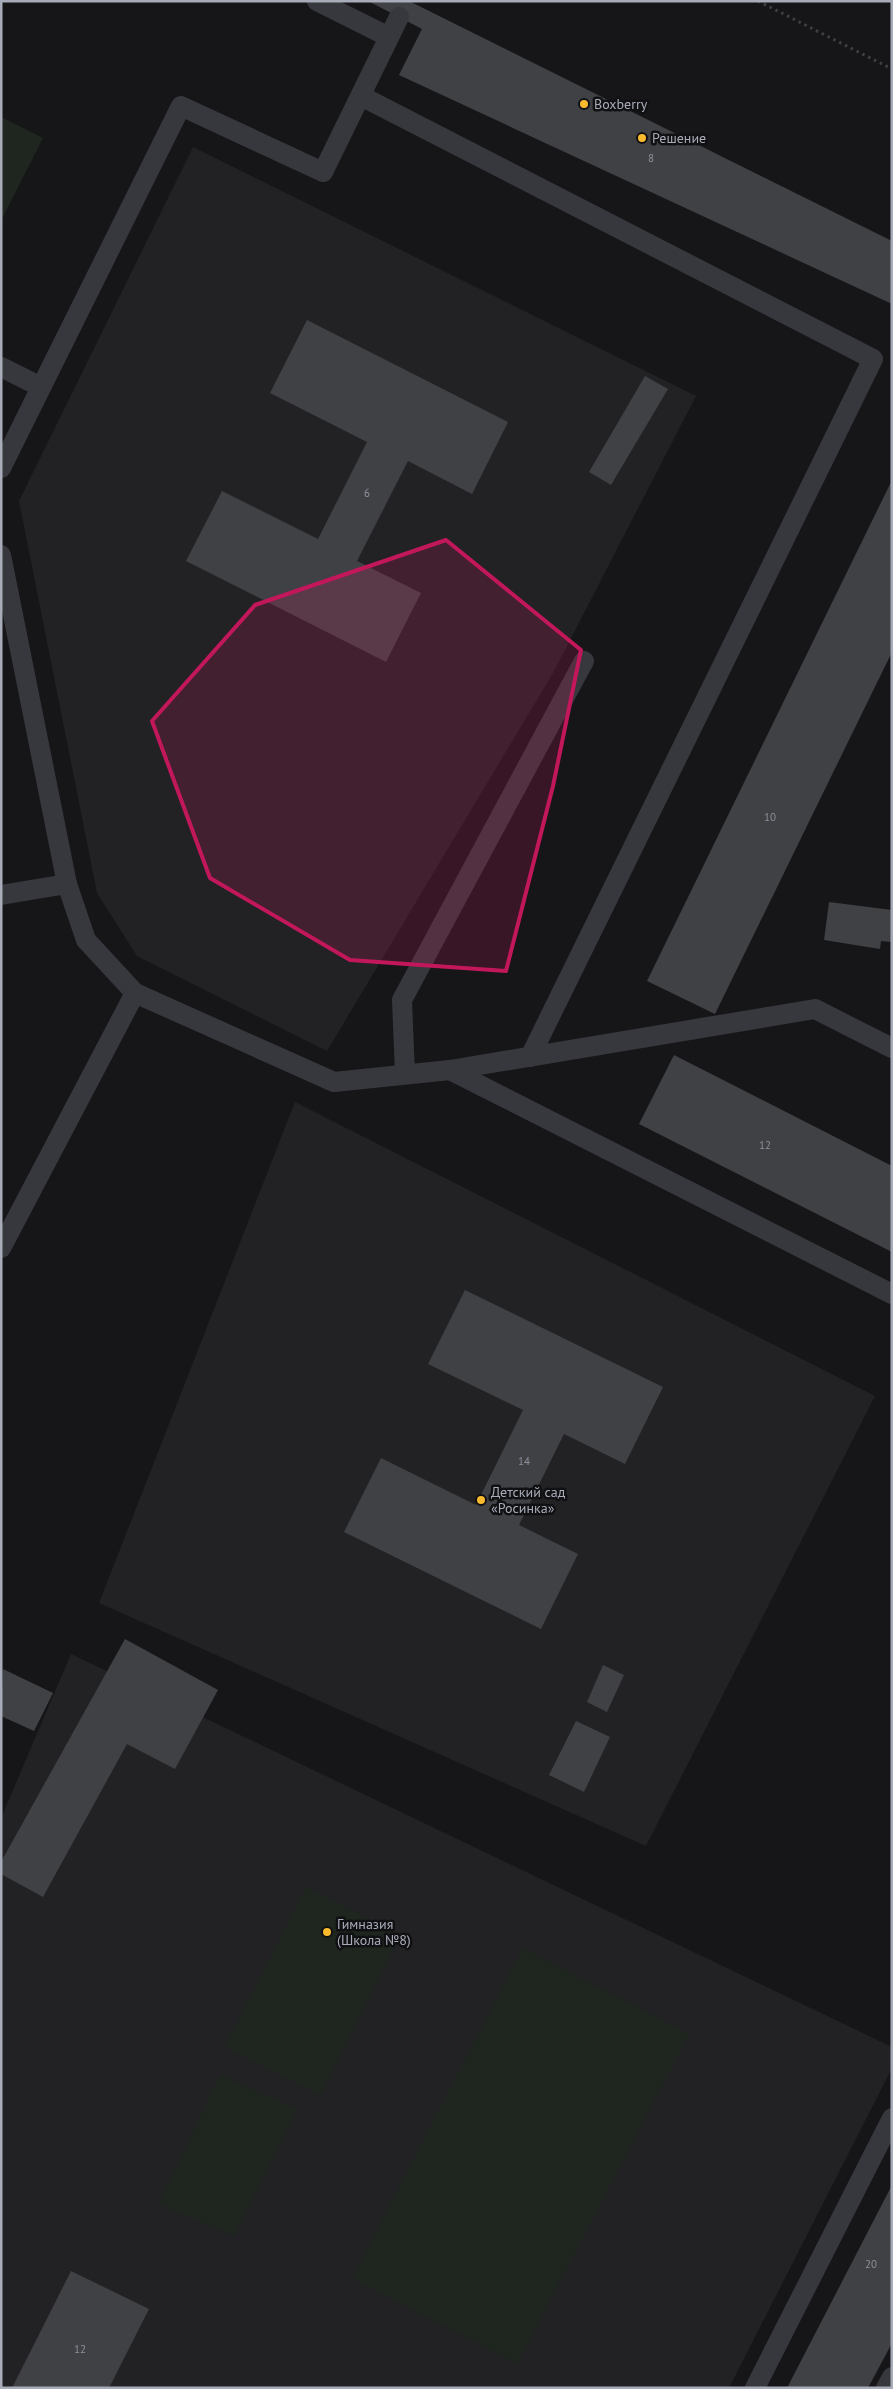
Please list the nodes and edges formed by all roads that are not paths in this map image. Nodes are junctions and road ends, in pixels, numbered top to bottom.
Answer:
1 (317, 1) edge
2 (399, 17) dead end
3 (389, 37) junction
4 (361, 96) junction
5 (1, 366) edge
6 (41, 386) junction
7 (1, 468) edge
8 (1, 555) edge
9 (584, 661) dead end
10 (67, 884) junction
11 (1, 895) edge
12 (135, 993) junction
13 (892, 1048) edge
14 (530, 1057) junction
15 (450, 1070) junction
16 (405, 1074) junction
17 (1, 1248) edge
18 (892, 1294) edge
19 (892, 2118) edge
20 (892, 2377) edge
21 (755, 2388) edge
22 (886, 2388) edge

1 - 3 lane
2 - 3 lane
3 - 4 lane
4 - 6 lane
4 - 14 lane
5 - 6 lane
6 - 7 lane
8 - 10 lane
9 - 16 lane
10 - 11 lane
10 - 12 lane
12 - 16 lane
12 - 17 lane
13 - 14 lane
14 - 15 lane
15 - 16 lane
15 - 18 lane
19 - 21 lane
20 - 22 lane

